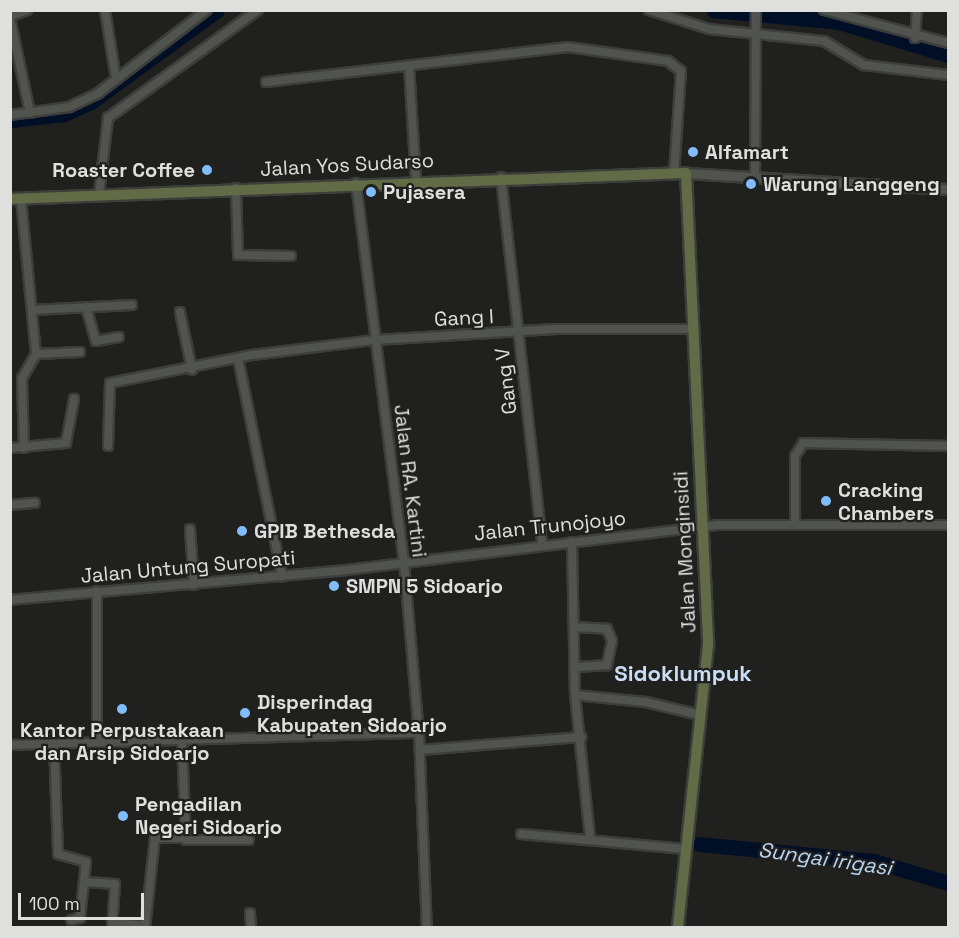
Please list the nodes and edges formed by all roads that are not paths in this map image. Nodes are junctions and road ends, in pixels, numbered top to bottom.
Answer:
1 (27, 10) edge
2 (105, 10) edge
3 (207, 10) edge
4 (258, 10) edge
5 (649, 10) edge
6 (824, 10) edge
7 (917, 10) edge
8 (755, 11) edge
9 (10, 17) edge
10 (754, 33) junction
11 (915, 38) junction
12 (948, 43) edge
13 (409, 66) junction
14 (948, 75) edge
15 (116, 79) junction
16 (266, 82) dead end
17 (30, 113) junction
18 (10, 115) edge
19 (686, 173) junction
20 (674, 174) junction
21 (755, 176) junction
22 (501, 177) junction
23 (416, 179) junction
24 (356, 182) junction
25 (236, 188) junction
26 (948, 189) edge
27 (99, 194) junction
28 (16, 199) edge
29 (291, 256) dead end
30 (132, 305) dead end
31 (86, 307) junction
32 (32, 310) junction
33 (180, 312) dead end
34 (693, 329) junction
35 (516, 333) junction
36 (119, 338) dead end
37 (375, 340) junction
38 (80, 352) dead end
39 (36, 354) junction
40 (238, 358) junction
41 (192, 370) junction
42 (74, 399) dead end
43 (108, 446) dead end
44 (948, 446) edge
45 (10, 448) edge
46 (24, 448) junction
47 (35, 503) dead end
48 (10, 505) edge
49 (795, 524) junction
50 (948, 525) edge
51 (701, 526) junction
52 (190, 529) dead end
53 (572, 542) junction
54 (542, 544) junction
55 (404, 563) junction
56 (282, 577) junction
57 (194, 585) junction
58 (97, 591) junction
59 (10, 600) edge
60 (574, 627) junction
61 (576, 667) junction
62 (575, 695) junction
63 (700, 715) junction
64 (419, 733) junction
65 (581, 737) junction
66 (97, 742) junction
67 (182, 742) junction
68 (54, 743) junction
69 (10, 745) edge
70 (420, 750) junction
71 (521, 834) dead end
72 (185, 838) junction
73 (590, 838) junction
74 (249, 840) dead end
75 (686, 849) junction
76 (86, 882) junction
77 (250, 913) dead end
78 (71, 920) dead end
79 (112, 925) edge
80 (145, 926) edge
81 (251, 927) edge
82 (427, 927) edge
83 (678, 927) edge

1 - 9 street
2 - 15 street
3 - 15 street
4 - 27 street
5 - 10 street
6 - 11 street
7 - 11 street
8 - 10 street
9 - 17 street
10 - 14 street
10 - 21 street
11 - 12 street
13 - 16 street
13 - 20 street
13 - 23 street
15 - 17 street
17 - 18 street
19 - 20 main road, Jalan Yos Sudarso
19 - 21 street
19 - 34 main road, Jalan Monginsidi
20 - 22 main road, Jalan Yos Sudarso
21 - 26 street
22 - 23 main road, Jalan Yos Sudarso
22 - 35 street, Gang V
23 - 24 main road, Jalan Yos Sudarso
24 - 25 main road, Jalan Yos Sudarso
24 - 37 street, Jalan RA. Kartini
25 - 27 main road, Jalan Yos Sudarso
25 - 29 street
27 - 28 main road, Jalan Yos Sudarso
28 - 32 street
30 - 31 street
31 - 32 street
31 - 36 street
32 - 39 street
33 - 41 street
34 - 35 street, Gang I
34 - 51 main road, Jalan Monginsidi
35 - 37 street, Gang I
35 - 54 street, Gang V
37 - 40 street, Gang I
37 - 55 street, Jalan RA. Kartini
38 - 39 street
39 - 46 street
40 - 41 street, Gang I
40 - 56 street
41 - 43 street, Gang I
42 - 46 street
44 - 49 street
45 - 46 street
47 - 48 street
49 - 50 street, Jalan Trunojoyo
49 - 51 street, Jalan Trunojoyo
51 - 53 street, Jalan Trunojoyo
51 - 63 main road, Jalan Monginsidi
52 - 57 street
53 - 54 street, Jalan Trunojoyo
53 - 60 street
54 - 55 street, Jalan Trunojoyo
55 - 56 street, Jalan Untung Suropati
55 - 64 street, Jalan RA. Kartini
56 - 57 street, Jalan Untung Suropati
57 - 58 street, Jalan Untung Suropati
58 - 59 street, Jalan Untung Suropati
58 - 66 street
60 - 61 street
60 - 61 street
61 - 62 street
62 - 63 street
62 - 65 street
63 - 75 main road, Jalan Monginsidi
64 - 67 street
64 - 70 street, Jalan RA. Kartini
65 - 70 street
65 - 73 street
66 - 67 street
66 - 68 street
67 - 72 street
68 - 69 street
68 - 76 street
70 - 82 street, Jalan RA. Kartini
71 - 73 street
72 - 74 street
72 - 80 street
73 - 75 street
75 - 83 main road, Jalan Monginsidi
76 - 78 street
76 - 79 street
77 - 81 street
79 - 80 street

